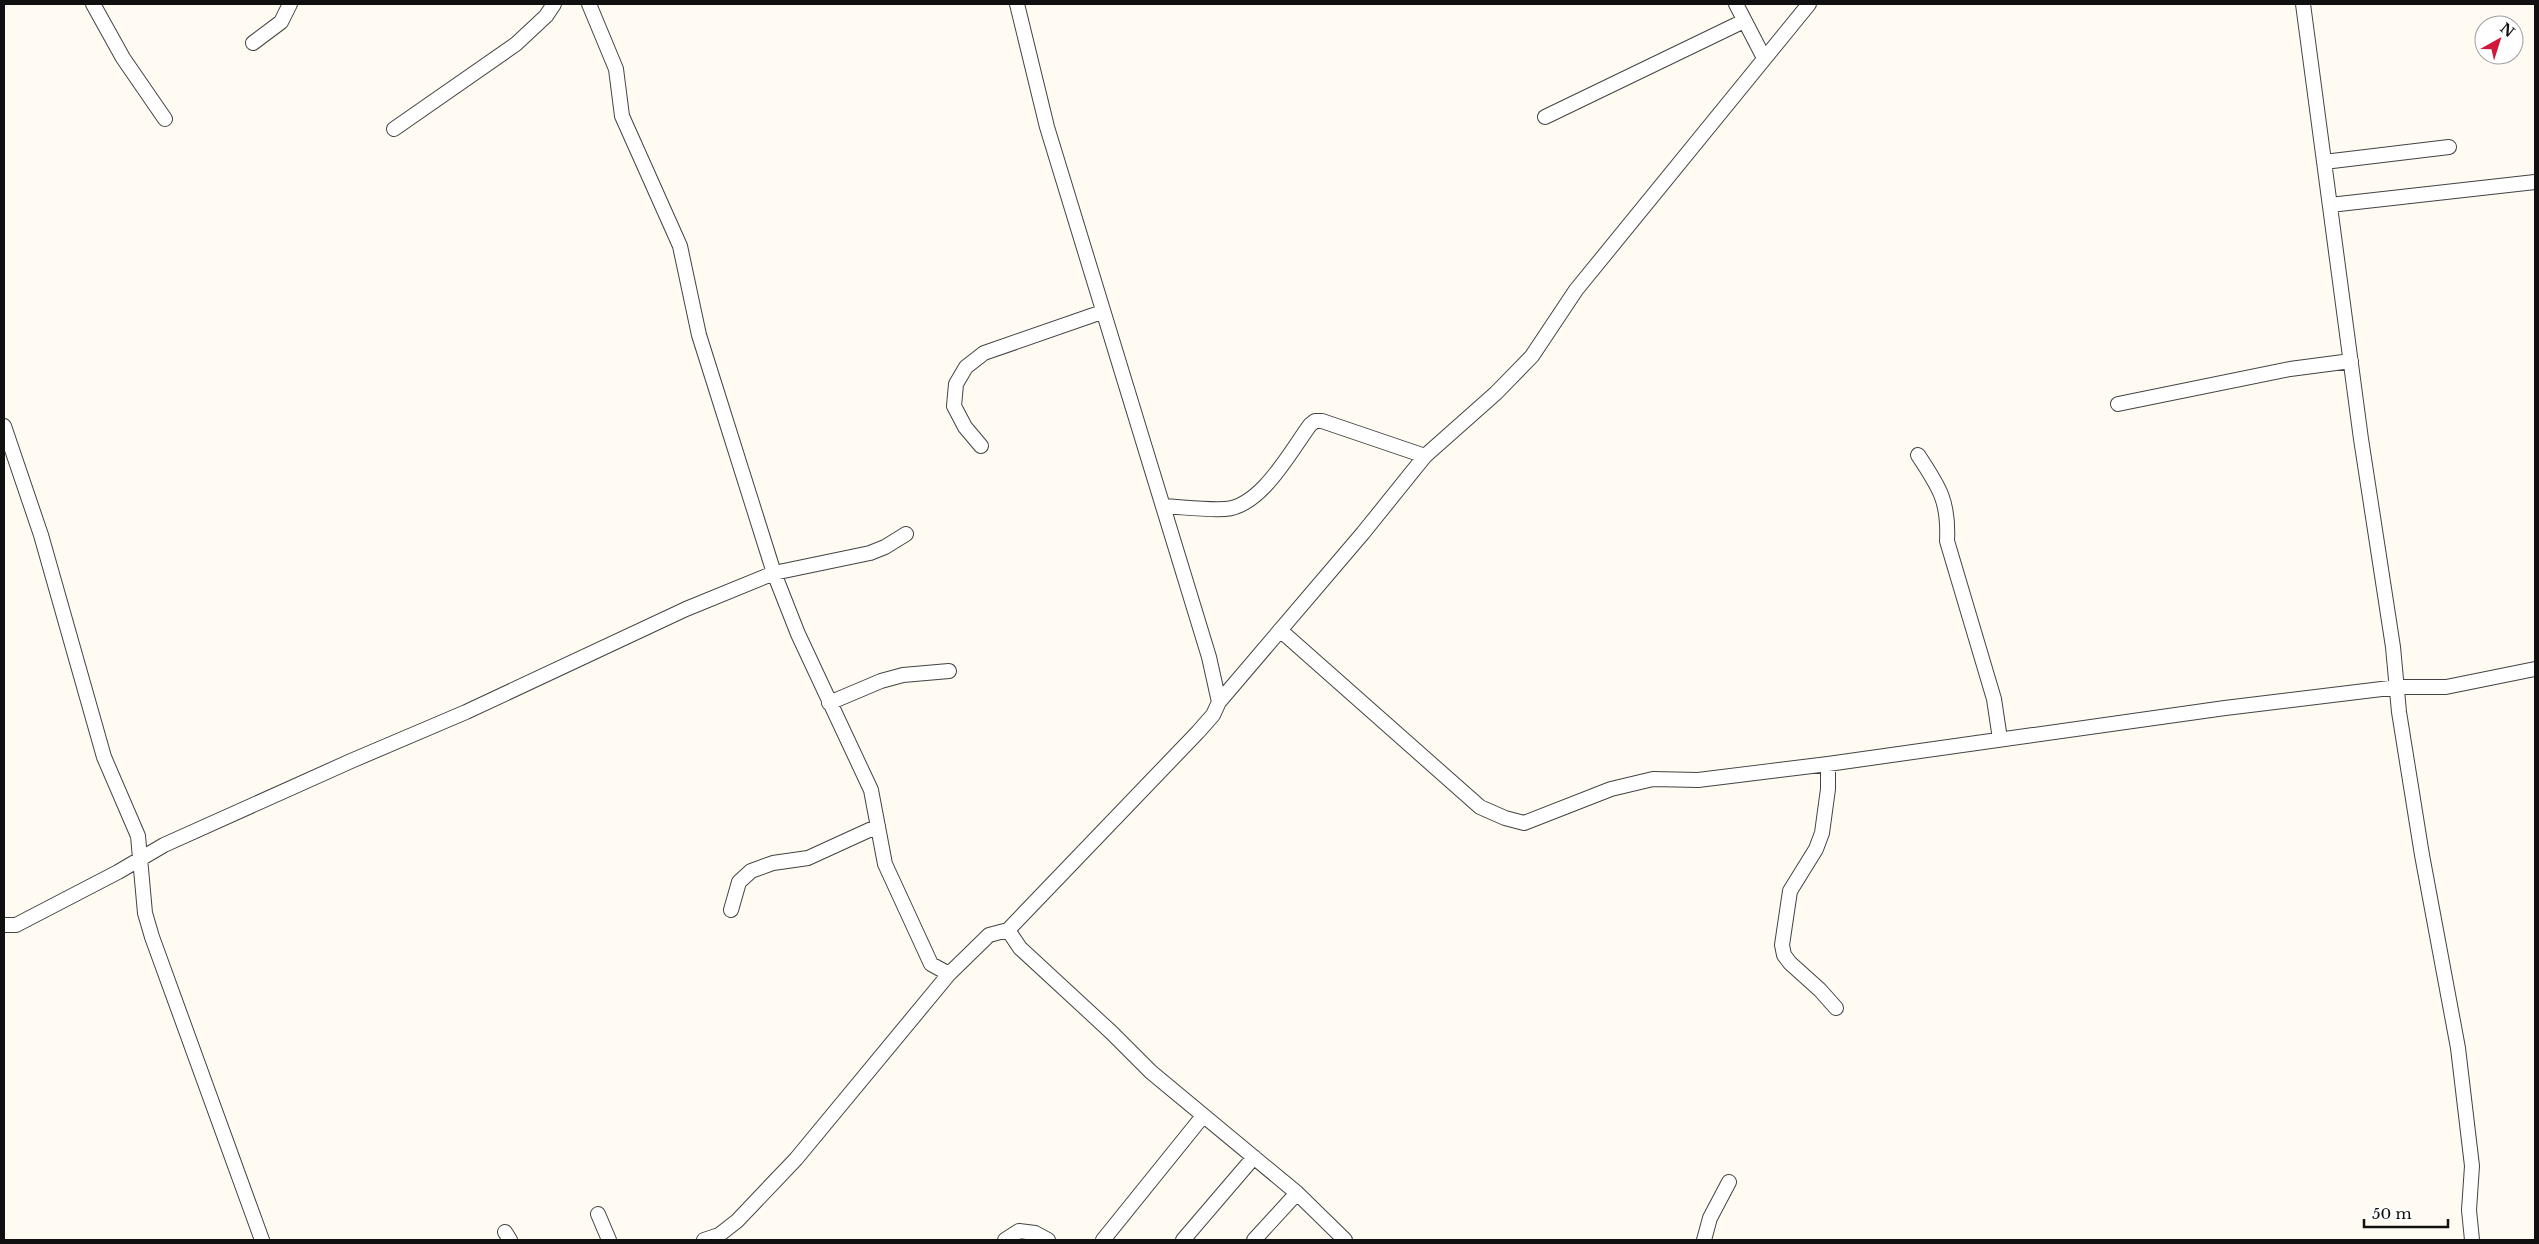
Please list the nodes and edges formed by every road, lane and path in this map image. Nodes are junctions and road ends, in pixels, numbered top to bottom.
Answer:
1 (93, 4) edge
2 (290, 4) edge
3 (554, 4) edge
4 (589, 4) edge
5 (1017, 4) edge
6 (1736, 4) edge
7 (1809, 4) edge
8 (2303, 4) edge
9 (1744, 21) junction
10 (253, 43) dead end
11 (1764, 58) junction
12 (1545, 117) dead end
13 (165, 119) dead end
14 (394, 129) dead end
15 (2449, 147) dead end
16 (2324, 162) junction
17 (2535, 182) edge
18 (2330, 205) junction
19 (1102, 312) junction
20 (2351, 361) junction
21 (2118, 404) dead end
22 (4, 426) edge
23 (981, 446) dead end
24 (1918, 455) dead end
25 (1424, 456) junction
26 (1163, 506) junction
27 (906, 534) dead end
28 (774, 572) junction
29 (1280, 630) junction
30 (2535, 669) edge
31 (949, 672) dead end
32 (2398, 687) junction
33 (1219, 702) junction
34 (829, 703) junction
35 (2000, 738) junction
36 (1828, 764) junction
37 (878, 826) junction
38 (140, 859) junction
39 (731, 910) dead end
40 (4, 925) edge
41 (1008, 930) junction
42 (949, 974) junction
43 (1836, 1008) dead end
44 (1203, 1116) junction
45 (1254, 1157) junction
46 (1729, 1182) dead end
47 (1297, 1193) junction
48 (598, 1214) dead end
49 (722, 1237) edge
50 (262, 1240) edge
51 (609, 1240) edge
52 (704, 1240) edge
53 (1005, 1240) edge
54 (1048, 1240) edge
55 (1103, 1240) edge
56 (1182, 1240) edge
57 (1254, 1240) edge
58 (1344, 1240) edge
59 (1704, 1240) edge
60 (2472, 1240) edge

1 - 13 street
2 - 10 street
3 - 14 street
4 - 28 street
5 - 19 street
6 - 9 street
7 - 11 street
8 - 16 street
9 - 11 street
9 - 12 street
11 - 25 street
15 - 16 street
16 - 18 street
17 - 18 street
18 - 20 street
19 - 23 street
19 - 26 street
20 - 21 street
20 - 32 street
22 - 38 street
24 - 35 street
25 - 26 street
25 - 29 street
26 - 33 street
27 - 28 street
28 - 34 street
28 - 38 street
29 - 33 street
29 - 36 street
30 - 32 street
31 - 34 street
32 - 35 street
32 - 60 street
33 - 41 street
34 - 37 street
35 - 36 street
36 - 43 street
37 - 39 street
37 - 42 street
38 - 40 street
38 - 50 street
41 - 42 street
41 - 44 street
42 - 49 street
44 - 45 street
44 - 55 street
45 - 47 street
45 - 56 street
46 - 59 street
47 - 57 street
47 - 58 street
48 - 51 street
49 - 52 street
53 - 54 street

